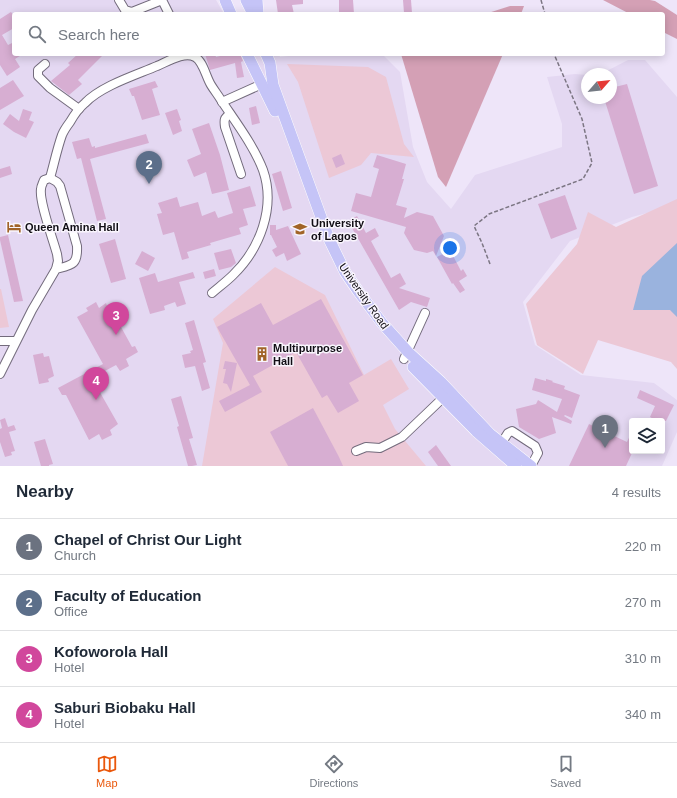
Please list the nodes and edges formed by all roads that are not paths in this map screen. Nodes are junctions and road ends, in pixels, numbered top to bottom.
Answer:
1 (119, 0) edge
2 (162, 0) edge
3 (246, 0) edge
4 (257, 0) edge
5 (168, 12) edge
6 (252, 12) edge
7 (258, 12) edge
8 (184, 56) edge
9 (192, 56) edge
10 (248, 56) edge
11 (267, 56) edge
12 (45, 64) dead end
13 (262, 84) junction
14 (222, 102) junction
15 (80, 109) junction
16 (230, 114) junction
17 (242, 174) dead end
18 (50, 178) junction
19 (56, 270) junction
20 (212, 293) dead end
21 (425, 313) dead end
22 (0, 341) edge
23 (15, 341) junction
24 (406, 355) junction
25 (3, 363) edge
26 (0, 374) edge
27 (446, 394) junction
28 (501, 444) junction
29 (356, 451) dead end
30 (516, 466) edge
31 (531, 466) edge

1 - 2 street
2 - 5 street
3 - 6 main road
4 - 7 main road
8 - 15 street
9 - 14 street
10 - 13 main road, University Road
11 - 24 main road, University Road
12 - 15 street
13 - 14 street
13 - 24 main road, University Road
14 - 16 street
15 - 18 street
16 - 17 street
16 - 20 street
18 - 19 street
18 - 19 street
19 - 23 street
21 - 24 street
22 - 23 street
23 - 25 street
24 - 27 main road, University Road
25 - 26 street
27 - 28 main road, University Road
27 - 29 street
27 - 30 main road, University Road
28 - 31 main road, University Road
28 - 31 street

